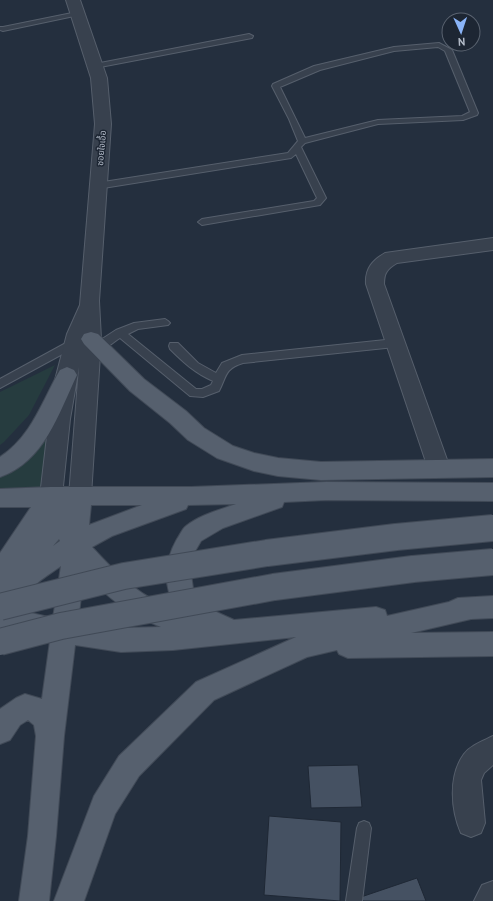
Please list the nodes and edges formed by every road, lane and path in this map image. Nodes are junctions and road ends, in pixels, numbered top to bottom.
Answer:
1 (75, 7) edge
2 (3, 29) dead end
3 (249, 36) dead end
4 (96, 66) junction
5 (300, 144) junction
6 (97, 186) junction
7 (202, 222) dead end
8 (493, 244) edge
9 (165, 323) dead end
10 (120, 333) junction
11 (89, 342) junction
12 (395, 343) junction
13 (174, 346) dead end
14 (67, 375) junction
15 (219, 379) junction
16 (0, 384) edge
17 (0, 468) edge
18 (439, 468) junction
19 (492, 468) edge
20 (370, 470) junction
21 (300, 491) junction
22 (326, 491) junction
23 (493, 492) edge
24 (51, 496) junction
25 (80, 496) junction
26 (190, 496) junction
27 (0, 498) edge
28 (62, 520) junction
29 (493, 528) edge
30 (76, 544) junction
31 (493, 562) edge
32 (1, 591) edge
33 (482, 607) edge
34 (0, 617) edge
35 (33, 625) junction
36 (63, 632) junction
37 (233, 632) junction
38 (0, 642) edge
39 (493, 644) edge
40 (304, 646) junction
41 (59, 668) junction
42 (0, 731) edge
43 (50, 736) junction
44 (493, 750) edge
45 (471, 824) dead end
46 (364, 828) dead end
47 (493, 896) edge
48 (34, 901) edge
49 (69, 901) edge
50 (354, 901) edge
51 (489, 901) edge

1 - 2 lane
1 - 4 street, ซอยใจเอื้อ
3 - 4 lane
4 - 6 street, ซอยใจเอื้อ
5 - 5 lane
5 - 6 lane
5 - 7 lane
6 - 11 street, ซอยใจเอื้อ
8 - 12 street
9 - 10 lane
10 - 11 lane
10 - 15 lane
11 - 14 street
11 - 16 lane
11 - 20 main road
11 - 25 street
12 - 15 lane
12 - 18 street
13 - 15 lane
14 - 17 main road
14 - 24 street
18 - 19 main road
18 - 20 main road
20 - 22 main road
21 - 22 main road
21 - 26 main road
21 - 37 main road
22 - 23 main road
24 - 25 main road
24 - 27 main road
24 - 28 main road
24 - 32 main road
25 - 26 main road
25 - 28 main road
25 - 30 main road
26 - 30 main road
28 - 30 main road
28 - 32 main road
29 - 32 main road, bridge
30 - 32 main road
30 - 36 main road
30 - 37 main road
31 - 38 main road, bridge
32 - 35 main road
33 - 37 main road
33 - 40 main road
34 - 35 main road
35 - 36 main road
35 - 41 main road
36 - 37 main road
36 - 41 main road
39 - 40 main road
40 - 49 main road
41 - 43 main road
42 - 43 main road
43 - 48 main road
44 - 45 street
46 - 50 lane
47 - 51 street

